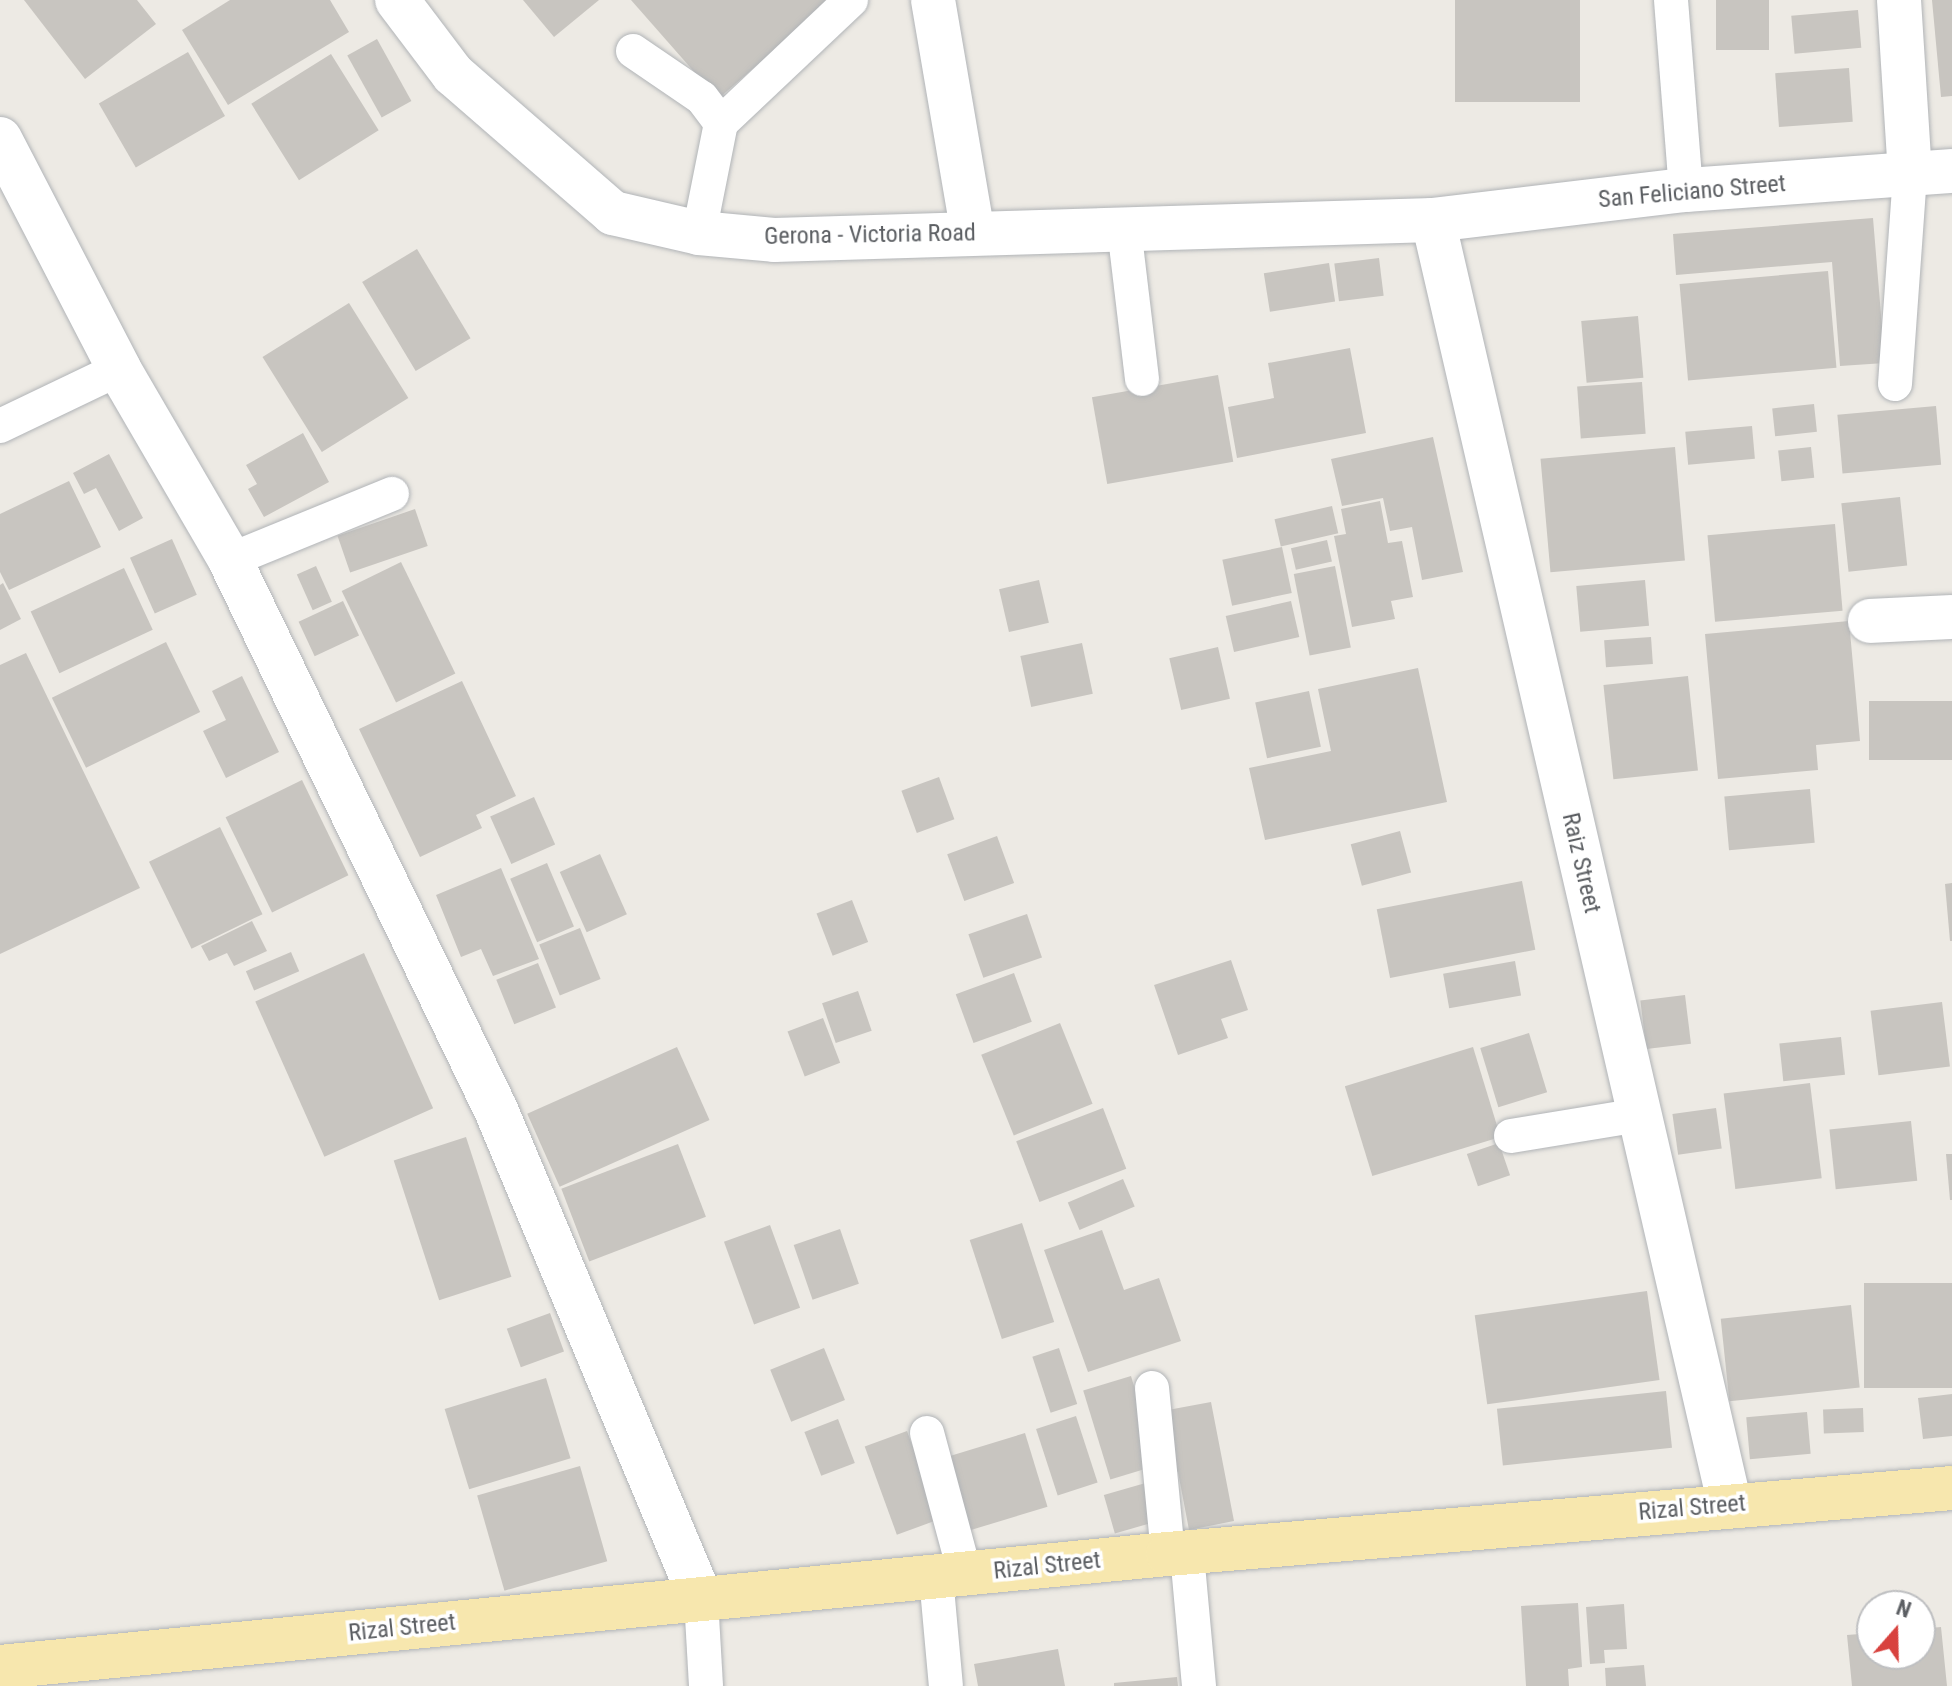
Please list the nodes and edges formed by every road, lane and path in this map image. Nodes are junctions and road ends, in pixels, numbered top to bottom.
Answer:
1 (397, 0) edge
2 (851, 0) edge
3 (933, 0) edge
4 (1671, 0) edge
5 (1899, 0) edge
6 (633, 51) dead end
7 (721, 123) junction
8 (0, 139) edge
9 (1931, 174) edge
10 (1686, 190) junction
11 (1433, 220) junction
12 (1124, 228) junction
13 (699, 233) junction
14 (973, 233) junction
15 (119, 369) junction
16 (1142, 379) dead end
17 (1895, 384) dead end
18 (0, 426) edge
19 (392, 494) dead end
20 (230, 560) junction
21 (1952, 617) edge
22 (1870, 621) dead end
23 (1639, 1115) junction
24 (1511, 1136) dead end
25 (1152, 1388) dead end
26 (927, 1433) dead end
27 (1952, 1488) edge
28 (1730, 1505) junction
29 (1178, 1554) junction
30 (951, 1576) junction
31 (701, 1599) junction
32 (0, 1667) edge
33 (706, 1686) edge
34 (946, 1686) edge
35 (1199, 1686) edge

1 - 13 street, Gerona - Victoria Road
2 - 7 lane
3 - 14 street
4 - 10 lane
5 - 9 street
6 - 7 lane
7 - 13 lane
8 - 15 street
9 - 10 street, San Feliciano Street
9 - 17 lane
10 - 11 street, San Feliciano Street
11 - 12 street, Gerona - Victoria Road
11 - 23 street, Raiz Street
12 - 14 street, Gerona - Victoria Road
12 - 16 lane
13 - 14 street, Gerona - Victoria Road
15 - 18 lane
15 - 20 street
19 - 20 lane
20 - 31 street
21 - 22 street
23 - 24 lane
23 - 28 street, Raiz Street
25 - 29 lane
26 - 30 lane
27 - 28 main road, Rizal Street
28 - 29 main road, Rizal Street
29 - 30 main road, Rizal Street
29 - 35 lane
30 - 31 main road, Rizal Street
30 - 34 lane
31 - 32 main road, Rizal Street
31 - 33 lane

